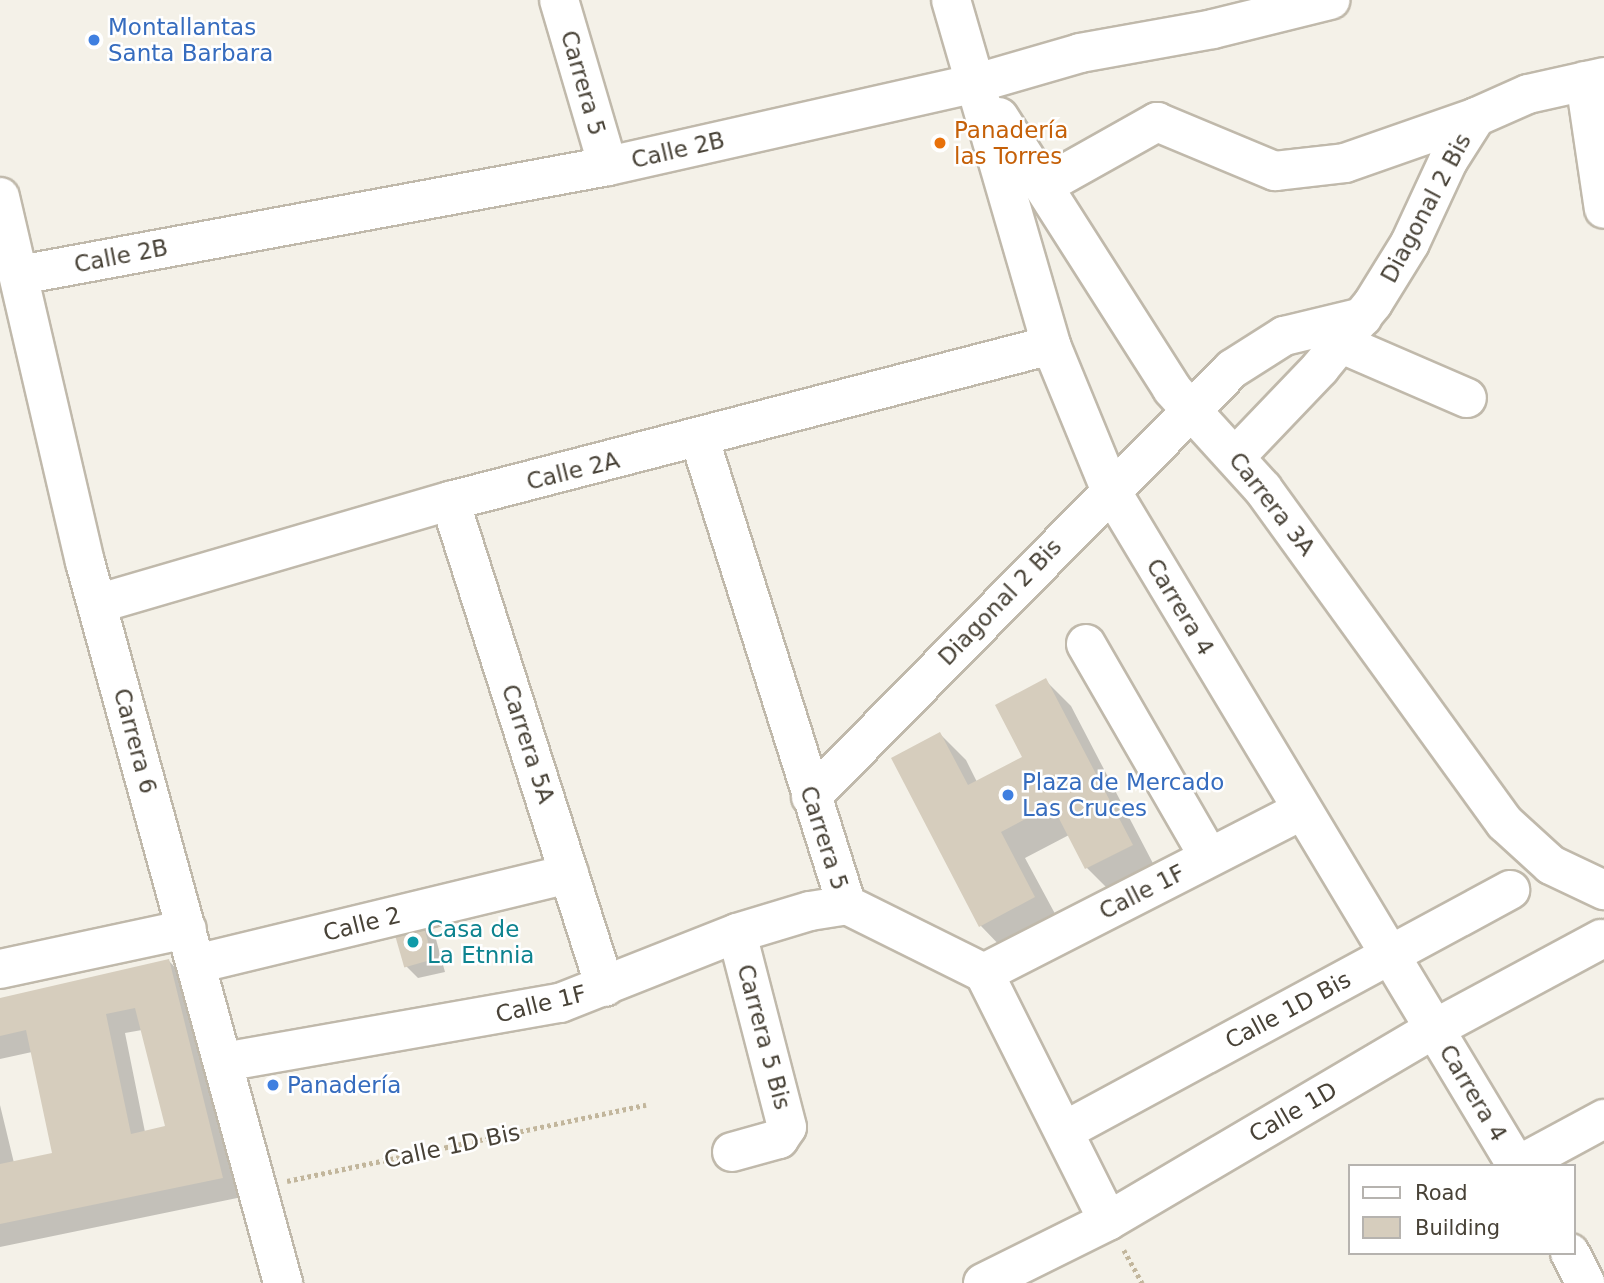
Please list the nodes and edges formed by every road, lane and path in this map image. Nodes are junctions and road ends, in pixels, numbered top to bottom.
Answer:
1 (559, 0) edge
2 (951, 0) edge
3 (1330, 0) edge
4 (1245, 10) edge
5 (1594, 79) edge
6 (977, 83) junction
7 (1476, 117) junction
8 (608, 166) junction
9 (1044, 186) junction
10 (0, 197) edge
11 (1604, 206) edge
12 (20, 275) junction
13 (1352, 331) junction
14 (1051, 345) junction
15 (1468, 398) dead end
16 (1191, 409) junction
17 (700, 440) junction
18 (1236, 456) junction
19 (1110, 489) junction
20 (450, 501) junction
21 (97, 604) junction
22 (1086, 644) dead end
23 (811, 797) junction
24 (1300, 811) junction
25 (1209, 857) junction
26 (569, 874) junction
27 (1510, 890) dead end
28 (1604, 890) edge
29 (847, 905) junction
30 (737, 933) junction
31 (1601, 939) dead end
32 (191, 947) junction
33 (1390, 955) junction
34 (0, 969) edge
35 (984, 973) junction
36 (605, 988) junction
37 (1434, 1029) junction
38 (223, 1062) junction
39 (646, 1105) dead end
40 (1604, 1119) edge
41 (1066, 1130) junction
42 (732, 1152) dead end
43 (1516, 1164) edge
44 (1521, 1164) edge
45 (257, 1187) junction
46 (1108, 1221) junction
47 (1571, 1255) edge
48 (283, 1283) edge
49 (983, 1283) edge
50 (1585, 1283) edge

1 - 8 street, Carrera 5
2 - 6 street, Carrera 4
3 - 4 street, Calle 2B
4 - 6 street, Calle 2B
5 - 7 street
5 - 11 street
6 - 8 street, Calle 2B
6 - 9 street, Carrera 3A
6 - 14 street, Carrera 4
7 - 9 street
7 - 13 street, Diagonal 2 Bis
8 - 12 street, Calle 2B
9 - 16 street, Carrera 3A
10 - 12 street, Carrera 6
12 - 21 street, Carrera 6
13 - 15 street
13 - 16 street, Diagonal 2 Bis
13 - 18 street, Diagonal 2 Bis
14 - 17 street, Calle 2A
14 - 19 street, Carrera 4
16 - 18 street, Carrera 3A
16 - 19 street, Diagonal 2 Bis
17 - 20 street, Calle 2A
17 - 23 street, Carrera 5
18 - 28 street, Carrera 3A
19 - 23 street, Diagonal 2 Bis
19 - 24 street, Carrera 4
20 - 21 street, Calle 2A
20 - 26 street, Carrera 5A
21 - 32 street, Carrera 6
22 - 25 street
23 - 29 street, Carrera 5
24 - 25 street, Calle 1F
24 - 33 street, Carrera 4
25 - 35 street, Calle 1F
26 - 32 street, Calle 2
26 - 36 street, Carrera 5A
27 - 33 street, Calle 1D Bis
29 - 30 street, Calle 1F
29 - 35 street, Carrera 5
30 - 36 street, Calle 1F
30 - 42 street, Carrera 5 Bis
31 - 37 street, Calle 1D
32 - 34 street, Calle 2
32 - 38 street, Carrera 6
33 - 37 street, Carrera 4
33 - 41 street, Calle 1D Bis
35 - 41 street
36 - 38 street, Calle 1F
37 - 43 street, Carrera 4
37 - 46 street, Calle 1D
38 - 45 street, Carrera 6
39 - 45 path, Calle 1D Bis
40 - 44 street
41 - 46 street
45 - 48 street, Carrera 6
46 - 49 street, Calle 1D
47 - 50 street

